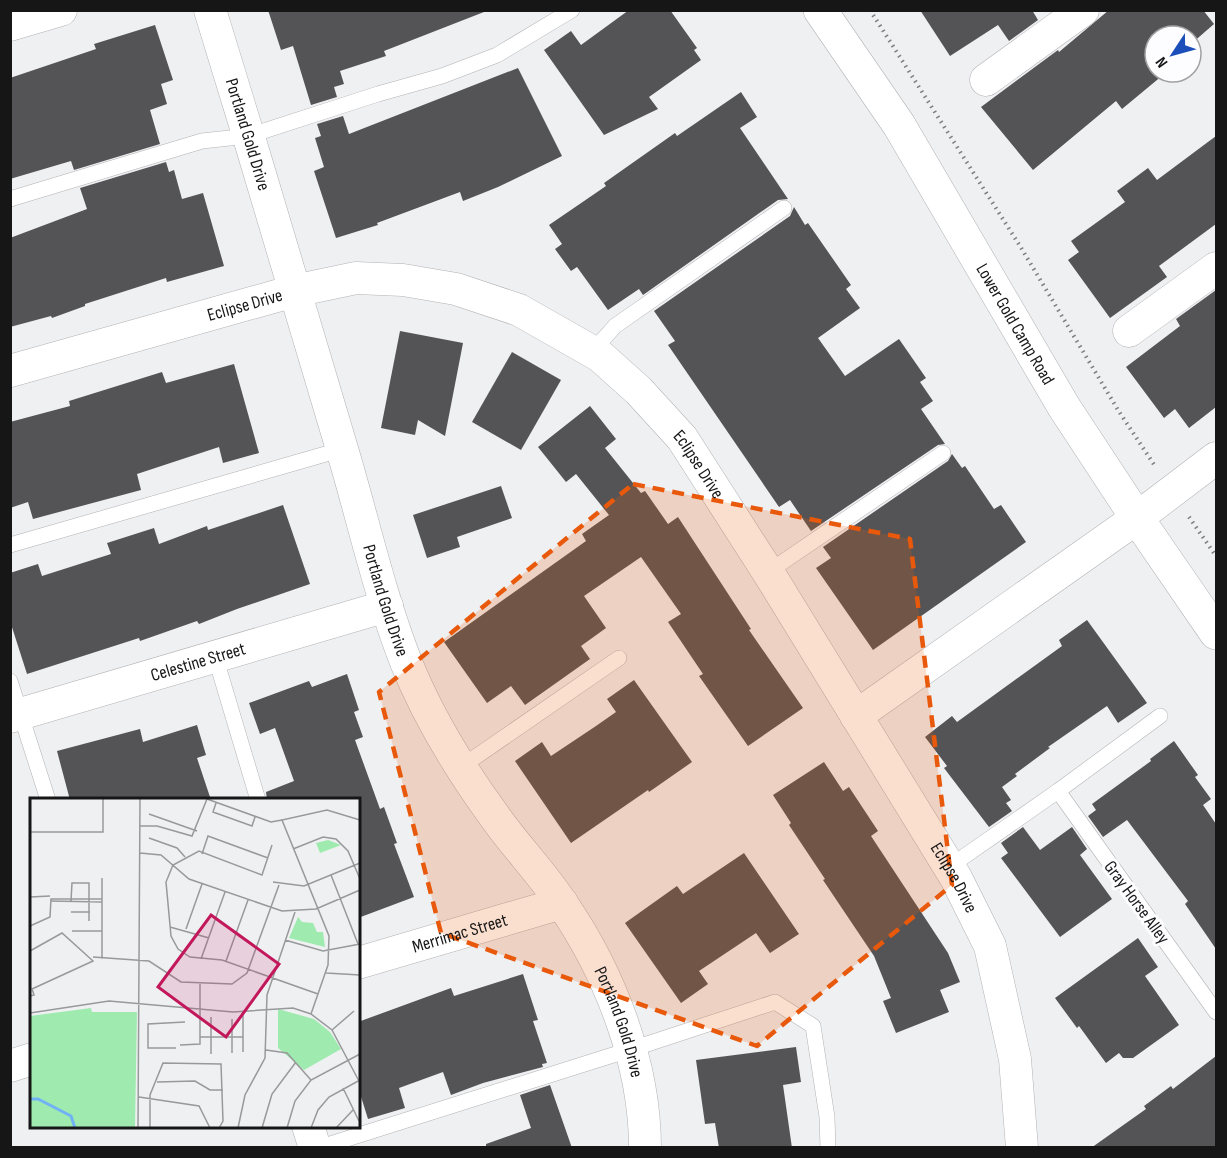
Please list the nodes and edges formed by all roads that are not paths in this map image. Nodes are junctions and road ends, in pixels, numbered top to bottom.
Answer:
1 (61, 10) edge
2 (210, 10) edge
3 (820, 10) edge
4 (1083, 10) edge
5 (567, 12) edge
6 (10, 25) edge
7 (986, 80) dead end
8 (248, 136) junction
9 (10, 199) edge
10 (784, 208) dead end
11 (1216, 268) edge
12 (294, 291) junction
13 (1129, 331) dead end
14 (592, 352) junction
15 (10, 371) edge
16 (343, 449) junction
17 (943, 453) dead end
18 (1216, 458) edge
19 (1137, 518) junction
20 (10, 545) edge
21 (768, 572) junction
22 (387, 606) junction
23 (1216, 633) edge
24 (215, 656) junction
25 (619, 658) dead end
26 (10, 681) edge
27 (15, 715) edge
28 (856, 716) junction
29 (1160, 716) dead end
30 (461, 767) junction
31 (1058, 791) junction
32 (47, 798) edge
33 (257, 798) edge
34 (949, 867) junction
35 (562, 903) junction
36 (360, 962) edge
37 (1216, 1012) edge
38 (632, 1049) junction
39 (30, 1060) edge
40 (10, 1066) edge
41 (309, 1128) edge
42 (316, 1148) edge
43 (645, 1148) edge
44 (828, 1148) edge
45 (1022, 1148) edge

1 - 6 street
2 - 8 street, Portland Gold Drive
3 - 19 street, Lower Gold Camp Road
4 - 7 street
5 - 8 lane
8 - 9 lane
8 - 12 street, Portland Gold Drive
10 - 14 lane
11 - 13 street
12 - 14 street, Eclipse Drive
12 - 15 street, Eclipse Drive
12 - 16 street, Portland Gold Drive
14 - 21 street, Eclipse Drive
16 - 20 lane
16 - 22 street, Portland Gold Drive
17 - 21 lane
18 - 19 street
19 - 23 street, Lower Gold Camp Road
19 - 28 street
21 - 28 street, Eclipse Drive
22 - 24 street, Celestine Street
22 - 30 street, Portland Gold Drive
24 - 27 street, Celestine Street
24 - 33 lane
25 - 30 lane
26 - 27 lane
27 - 32 lane
28 - 34 street, Eclipse Drive
29 - 31 lane
30 - 35 street, Portland Gold Drive
31 - 34 lane
31 - 37 lane, Gray Horse Alley
34 - 45 street, Eclipse Drive
35 - 36 street, Merrimac Street
35 - 38 street, Portland Gold Drive
38 - 42 lane
38 - 43 street, Portland Gold Drive
38 - 44 lane
39 - 40 street
41 - 42 street

